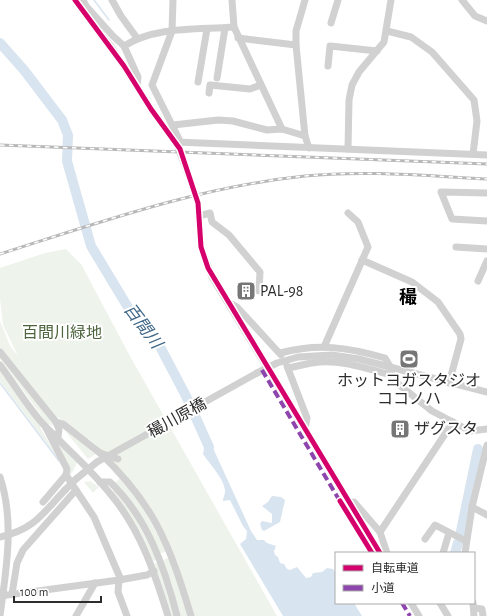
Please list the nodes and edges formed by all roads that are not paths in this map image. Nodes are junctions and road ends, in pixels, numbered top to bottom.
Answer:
1 (75, 0) edge
2 (112, 0) edge
3 (173, 0) edge
4 (232, 0) edge
5 (305, 0) edge
6 (338, 0) edge
7 (391, 0) edge
8 (462, 0) edge
9 (84, 5) edge
10 (487, 21) edge
11 (331, 23) dead end
12 (234, 27) junction
13 (225, 28) junction
14 (207, 29) junction
15 (172, 31) junction
16 (387, 31) junction
17 (137, 38) junction
18 (238, 38) junction
19 (296, 45) junction
20 (124, 46) junction
21 (377, 51) junction
22 (328, 66) dead end
23 (217, 78) dead end
24 (198, 82) dead end
25 (136, 85) junction
26 (261, 85) junction
27 (209, 93) dead end
28 (172, 125) junction
29 (282, 129) junction
30 (305, 136) junction
31 (178, 142) junction
32 (309, 148) junction
33 (348, 149) junction
34 (473, 154) junction
35 (487, 155) edge
36 (195, 193) dead end
37 (487, 193) edge
38 (198, 203) dead end
39 (348, 212) dead end
40 (199, 216) junction
41 (487, 221) edge
42 (456, 247) dead end
43 (487, 249) edge
44 (362, 260) junction
45 (487, 261) edge
46 (478, 280) dead end
47 (259, 291) dead end
48 (226, 301) junction
49 (324, 347) junction
50 (0, 352) edge
51 (0, 365) edge
52 (268, 368) junction
53 (391, 371) junction
54 (449, 383) junction
55 (487, 392) edge
56 (56, 422) junction
57 (453, 422) junction
58 (45, 426) junction
59 (305, 429) junction
60 (487, 429) edge
61 (58, 437) junction
62 (487, 445) edge
63 (100, 453) junction
64 (118, 459) dead end
65 (89, 468) junction
66 (66, 476) junction
67 (0, 477) edge
68 (100, 482) junction
69 (76, 490) junction
70 (43, 502) dead end
71 (349, 503) junction
72 (472, 507) junction
73 (487, 515) edge
74 (380, 532) junction
75 (449, 533) junction
76 (9, 535) junction
77 (0, 536) edge
78 (425, 539) dead end
79 (466, 541) junction
80 (379, 552) edge
81 (387, 552) edge
82 (443, 552) edge
83 (465, 552) edge
84 (154, 571) junction
85 (122, 580) junction
86 (95, 583) junction
87 (12, 594) junction
88 (1, 595) edge
89 (412, 604) edge
90 (441, 604) edge
91 (480, 609) edge
92 (0, 616) edge
93 (76, 616) edge
94 (126, 616) edge
95 (168, 616) edge
96 (177, 616) edge
97 (191, 616) edge
98 (419, 616) edge
99 (448, 616) edge
100 (474, 616) edge

1 - 9 street
2 - 17 street
3 - 15 street
4 - 12 street
5 - 19 street
6 - 11 street
7 - 16 street
8 - 10 street
9 - 20 street
9 - 25 street
12 - 13 street
12 - 18 street
13 - 14 street
13 - 23 street
14 - 15 street
14 - 24 street
15 - 17 street
15 - 28 street
16 - 21 street
16 - 34 street
17 - 20 street
18 - 19 street
18 - 26 street
19 - 30 street
20 - 25 street
21 - 22 street
21 - 33 street
25 - 31 street
26 - 27 street
26 - 29 street
28 - 29 street
28 - 31 street
29 - 30 street
30 - 32 street
31 - 32 street
31 - 36 street
32 - 33 street
33 - 34 street
34 - 35 street
37 - 41 street
38 - 40 street
39 - 44 street
40 - 47 street
40 - 48 street
42 - 43 street
44 - 49 street
44 - 54 street
45 - 46 street
48 - 49 street
48 - 52 street
49 - 53 street
50 - 56 street
51 - 58 street
52 - 53 street, 穝川原橋
52 - 59 street
52 - 65 street, 穝川原橋, bridge
53 - 54 street
53 - 57 street
53 - 59 street
54 - 55 street
56 - 61 street
56 - 63 street
57 - 60 street
57 - 74 street
58 - 61 street
58 - 66 street
59 - 71 street
61 - 65 street
62 - 72 street
63 - 64 street
63 - 97 street
65 - 68 street
65 - 76 street, 穝川原橋, bridge
66 - 69 street
66 - 70 street
67 - 76 street
68 - 84 street
68 - 96 street
69 - 85 street
69 - 87 street
71 - 74 street
71 - 80 street
72 - 73 street
72 - 79 street
74 - 81 street
75 - 78 street
75 - 79 street
75 - 82 street
76 - 77 street, 穝川原橋
76 - 88 street
79 - 83 street
84 - 85 street
84 - 95 street
85 - 86 street
85 - 94 street
86 - 87 street
86 - 93 street
87 - 88 street
88 - 92 street
89 - 98 street
90 - 99 street
91 - 100 street

